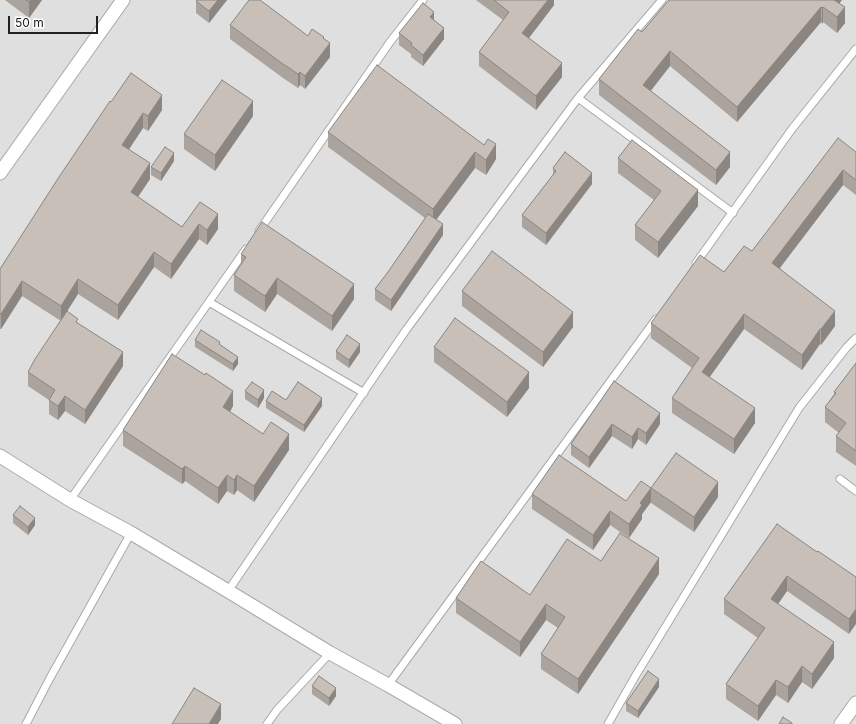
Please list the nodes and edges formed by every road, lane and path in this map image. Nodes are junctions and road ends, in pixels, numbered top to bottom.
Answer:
1 (123, 0) edge
2 (423, 0) edge
3 (662, 0) edge
4 (856, 49) edge
5 (578, 98) junction
6 (0, 174) edge
7 (733, 213) junction
8 (256, 234) edge
9 (251, 241) edge
10 (692, 269) edge
11 (209, 302) junction
12 (659, 314) edge
13 (856, 338) edge
14 (364, 393) junction
15 (0, 456) edge
16 (840, 480) dead end
17 (856, 491) edge
18 (70, 500) junction
19 (130, 533) junction
20 (228, 591) junction
21 (330, 653) junction
22 (388, 685) junction
23 (856, 702) edge
24 (26, 724) edge
25 (266, 724) edge
26 (455, 724) edge
27 (608, 724) edge
28 (841, 724) edge

1 - 6 street
2 - 8 lane
3 - 5 lane
4 - 7 lane
5 - 7 lane
5 - 14 lane
7 - 10 lane
9 - 11 lane
11 - 14 lane
11 - 18 lane
12 - 22 lane
13 - 27 lane
14 - 20 lane
15 - 18 street
16 - 17 lane
18 - 19 street
19 - 20 street
19 - 24 lane
20 - 21 street
21 - 22 street
21 - 25 lane
22 - 26 street
23 - 28 street

